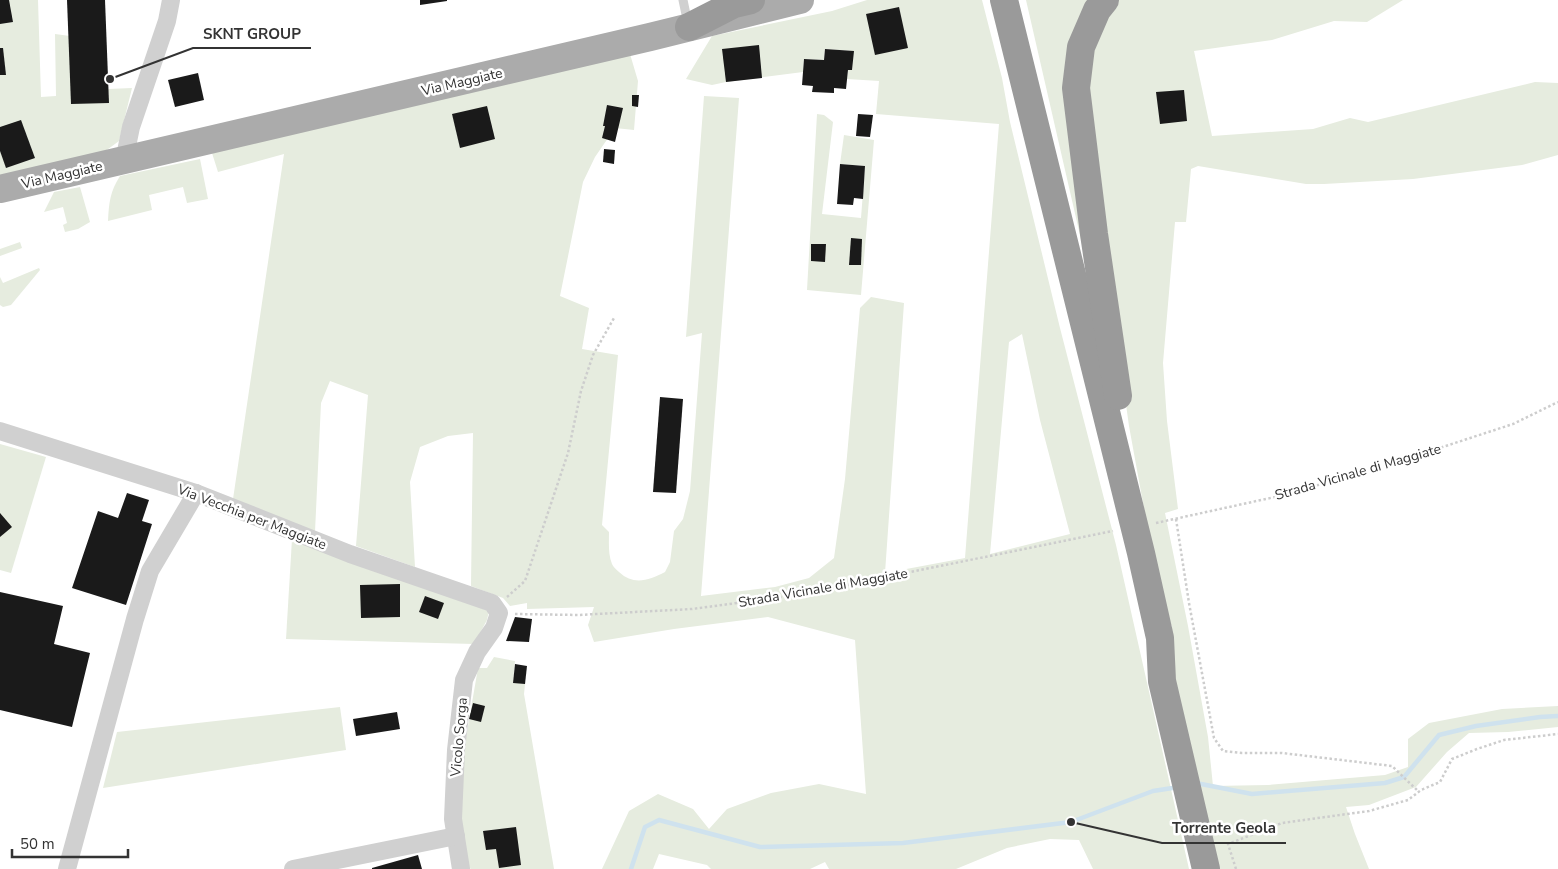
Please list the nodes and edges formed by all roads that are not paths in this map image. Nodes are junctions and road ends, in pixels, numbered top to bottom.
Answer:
1 (171, 0) edge
2 (683, 0) edge
3 (751, 0) edge
4 (800, 0) edge
5 (1004, 0) edge
6 (1105, 0) edge
7 (689, 27) junction
8 (124, 161) junction
9 (0, 189) edge
10 (0, 431) edge
11 (196, 493) junction
12 (1141, 553) junction
13 (497, 611) joint
14 (456, 836) junction
15 (67, 869) edge
16 (293, 869) edge
17 (461, 869) edge
18 (1206, 869) edge

1 - 8 street
2 - 7 lane
3 - 7 highway
4 - 7 main road, Via Maggiate
5 - 12 highway
6 - 12 highway
7 - 8 main road, Via Maggiate
8 - 9 main road, Via Maggiate
10 - 11 street, Via Vecchia per Maggiate
11 - 13 street, Via Vecchia per Maggiate
11 - 15 street
12 - 18 highway
13 - 14 street, Vicolo Sorga
14 - 16 street
14 - 17 street, Vicolo Sorga

